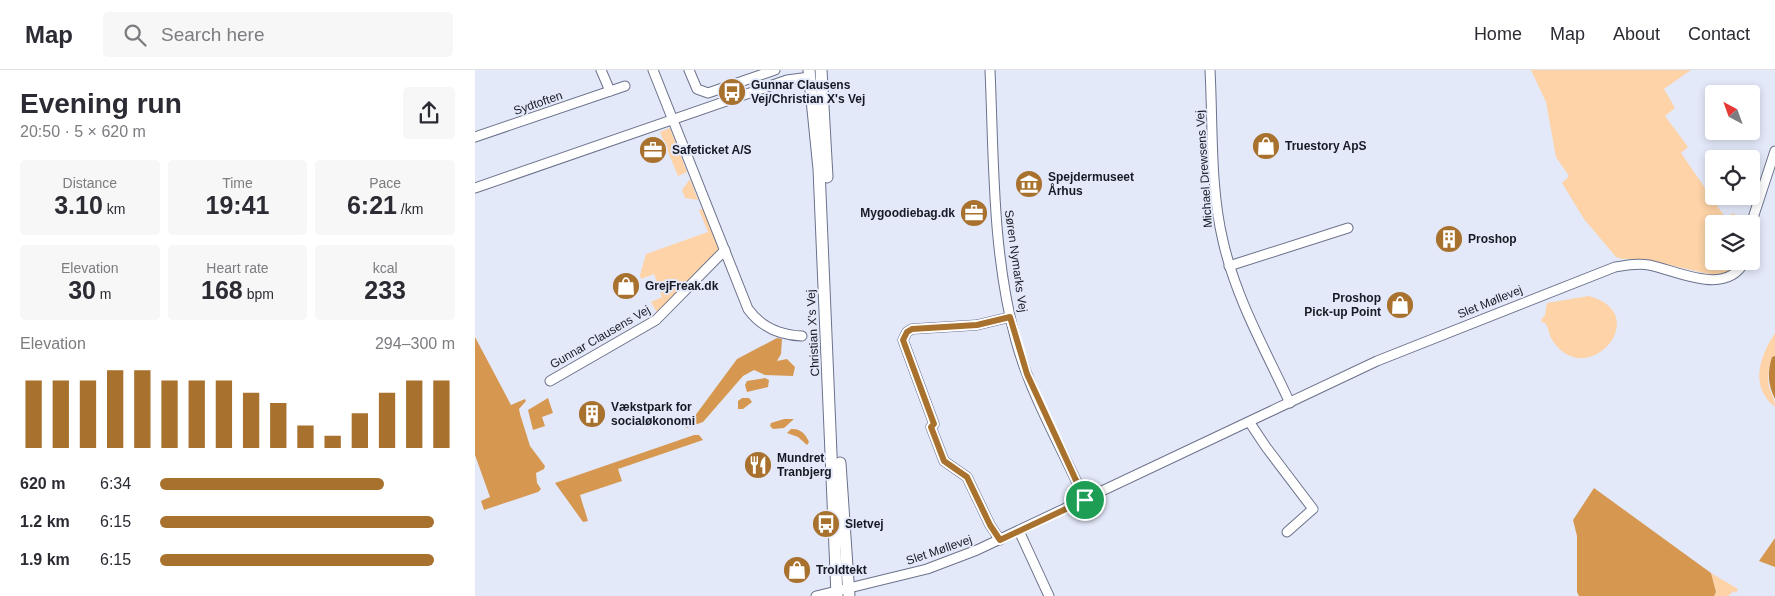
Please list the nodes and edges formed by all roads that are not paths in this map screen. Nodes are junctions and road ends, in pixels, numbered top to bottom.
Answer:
1 (601, 70) edge
2 (653, 70) edge
3 (689, 70) edge
4 (775, 70) edge
5 (990, 70) edge
6 (1211, 70) edge
7 (814, 72) edge
8 (625, 86) dead end
9 (610, 91) junction
10 (673, 120) junction
11 (475, 137) edge
12 (1775, 151) edge
13 (475, 188) edge
14 (1754, 215) edge
15 (1347, 228) dead end
16 (725, 250) junction
17 (1229, 266) junction
18 (1737, 270) edge
19 (1010, 317) junction
20 (802, 336) dead end
21 (550, 381) dead end
22 (1291, 404) junction
23 (1250, 423) junction
24 (1085, 500) junction
25 (1019, 531) junction
26 (1287, 532) dead end
27 (1000, 540) junction
28 (849, 592) edge
29 (837, 593) edge
30 (816, 596) edge
31 (1049, 596) edge

1 - 9 street
2 - 10 street
3 - 4 street
5 - 19 street, Søren Nymarks Vej
6 - 17 street, Michael Drewsens Vej
7 - 10 street
7 - 28 main road, Christian X's Vej
7 - 29 main road, Christian X's Vej
8 - 9 street, Sydtoften
9 - 11 street, Sydtoften
10 - 13 street
10 - 16 street
12 - 14 street
15 - 17 street
16 - 20 street
16 - 21 street, Gunnar Clausens Vej
17 - 22 street, Michael Drewsens Vej
18 - 22 street, Slet Møllevej
19 - 24 street, Søren Nymarks Vej
19 - 27 street
22 - 23 street, Slet Møllevej
23 - 24 street, Slet Møllevej
23 - 26 street
24 - 25 street, Slet Møllevej
25 - 27 street, Slet Møllevej
25 - 31 street
27 - 28 street, Slet Møllevej
28 - 29 street, Slet Møllevej
29 - 30 street

